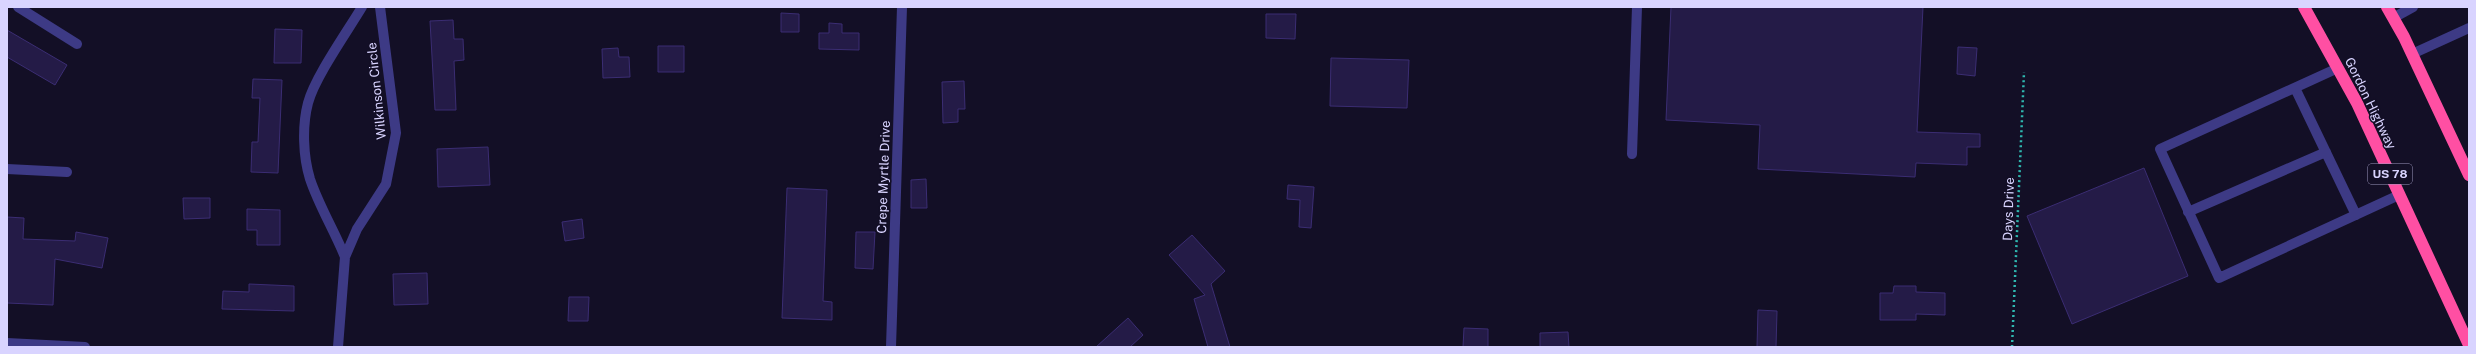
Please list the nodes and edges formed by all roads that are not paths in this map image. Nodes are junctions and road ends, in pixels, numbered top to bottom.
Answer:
1 (18, 7) edge
2 (362, 7) edge
3 (380, 7) edge
4 (902, 7) edge
5 (1636, 7) edge
6 (2304, 7) edge
7 (2413, 7) edge
8 (2390, 12) edge
9 (2469, 28) edge
10 (77, 44) dead end
11 (2412, 54) junction
12 (2338, 68) junction
13 (2295, 88) junction
14 (2326, 152) junction
15 (1632, 154) dead end
16 (7, 169) edge
17 (2468, 170) edge
18 (67, 172) dead end
19 (2399, 195) junction
20 (2188, 212) junction
21 (2356, 215) junction
22 (345, 257) junction
23 (7, 343) edge
24 (2469, 345) edge
25 (85, 347) edge
26 (338, 347) edge
27 (891, 347) edge

1 - 10 street
2 - 22 street, Wilkinson Circle
3 - 22 street, Wilkinson Circle
4 - 27 street, Crepe Myrtle Drive
5 - 15 street
6 - 12 highway, Gordon Highway / US 78
7 - 8 street
8 - 11 highway
9 - 11 street
11 - 17 highway
12 - 13 street
12 - 19 highway, Gordon Highway / US 78
13 - 14 street
13 - 20 street
14 - 20 street
14 - 21 street
16 - 18 street
19 - 21 street
19 - 24 highway, Gordon Highway / US 78
20 - 21 street
22 - 26 street, Wilkinson Circle
23 - 25 street

